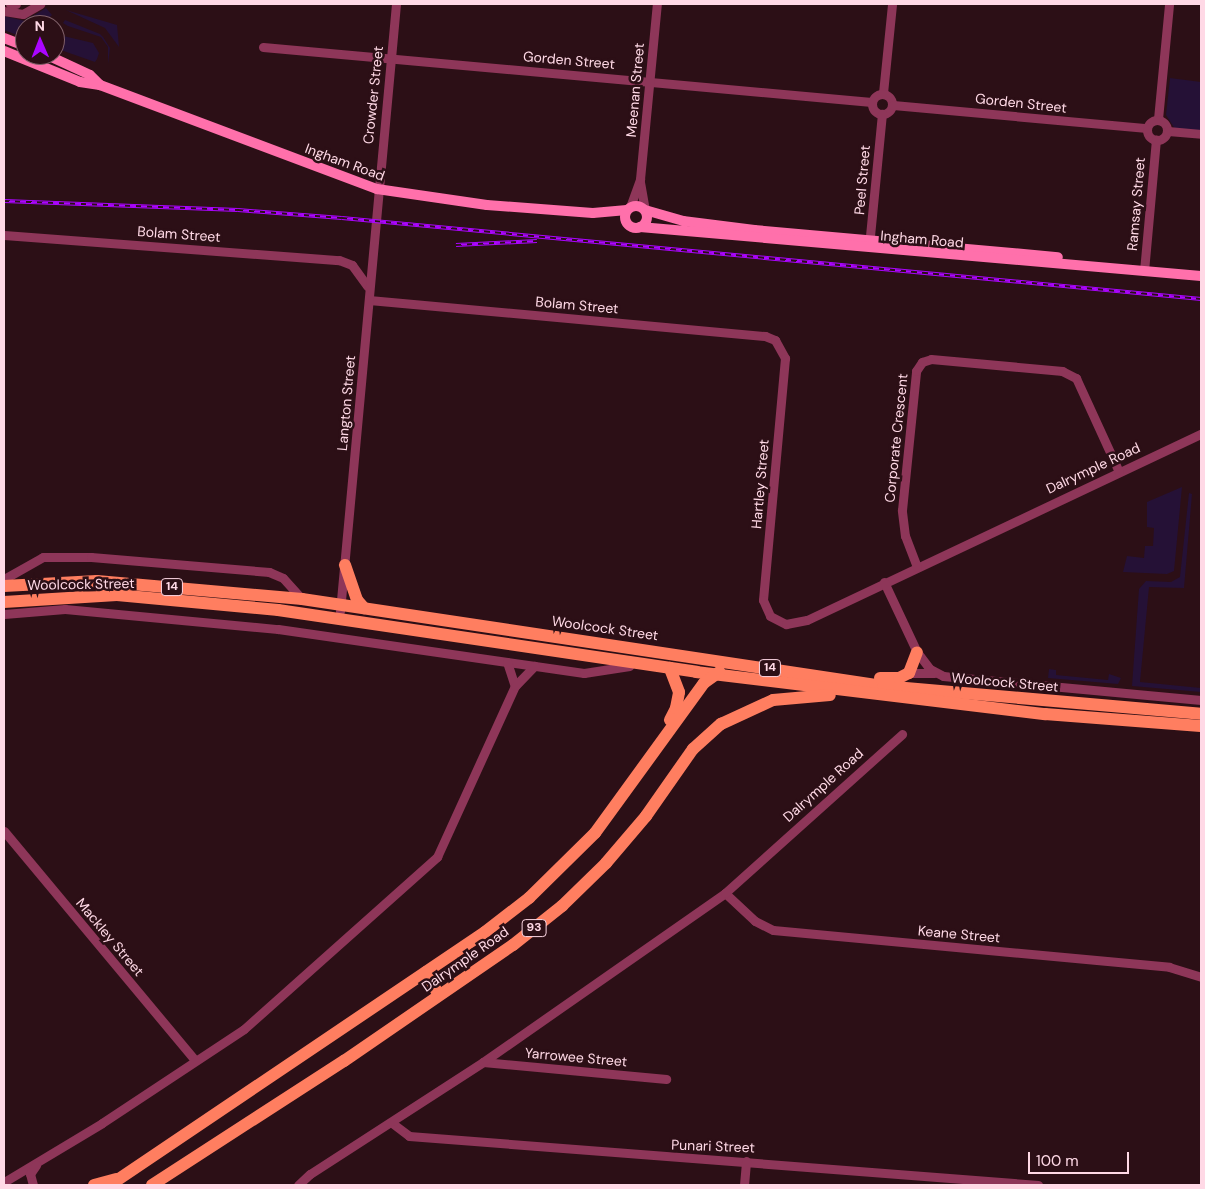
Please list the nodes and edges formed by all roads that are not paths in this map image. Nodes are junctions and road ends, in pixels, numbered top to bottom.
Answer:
1 (10, 4) edge
2 (16, 4) edge
3 (40, 4) edge
4 (396, 4) edge
5 (657, 4) edge
6 (892, 4) edge
7 (1169, 4) edge
8 (4, 12) edge
9 (263, 47) dead end
10 (4, 51) edge
11 (390, 57) junction
12 (65, 63) edge
13 (649, 82) junction
14 (100, 85) junction
15 (883, 94) junction
16 (872, 102) junction
17 (893, 105) junction
18 (882, 114) junction
19 (1158, 119) junction
20 (1147, 128) junction
21 (1168, 131) junction
22 (1201, 134) edge
23 (1156, 140) junction
24 (640, 179) junction
25 (377, 189) junction
26 (628, 209) junction
27 (645, 210) junction
28 (593, 213) junction
29 (626, 222) junction
30 (640, 227) junction
31 (4, 235) edge
32 (870, 244) junction
33 (1144, 268) junction
34 (1201, 270) edge
35 (1201, 276) edge
36 (368, 288) junction
37 (369, 300) junction
38 (779, 343) joint
39 (1201, 434) edge
40 (1119, 472) junction
41 (345, 565) junction
42 (917, 567) junction
43 (4, 579) edge
44 (884, 582) junction
45 (4, 586) edge
46 (302, 599) junction
47 (4, 602) edge
48 (341, 604) junction
49 (364, 608) junction
50 (4, 614) edge
51 (339, 620) junction
52 (779, 622) joint
53 (916, 652) junction
54 (507, 662) junction
55 (534, 666) junction
56 (654, 666) junction
57 (670, 668) junction
58 (741, 670) junction
59 (716, 673) junction
60 (910, 673) junction
61 (938, 673) junction
62 (822, 676) junction
63 (515, 686) junction
64 (898, 697) junction
65 (1201, 700) edge
66 (1201, 714) edge
67 (1201, 726) edge
68 (902, 734) dead end
69 (638, 774) junction
70 (4, 831) edge
71 (725, 893) junction
72 (426, 972) junction
73 (1201, 977) edge
74 (439, 995) junction
75 (195, 1060) junction
76 (483, 1062) junction
77 (666, 1079) dead end
78 (392, 1122) junction
79 (746, 1161) junction
80 (38, 1162) junction
81 (181, 1167) junction
82 (123, 1176) junction
83 (4, 1182) edge
84 (33, 1185) edge
85 (94, 1185) edge
86 (111, 1185) edge
87 (152, 1185) edge
88 (171, 1185) edge
89 (298, 1185) edge
90 (744, 1185) edge
91 (1038, 1185) edge

1 - 2 street
3 - 8 street
4 - 11 street, Crowder Street
5 - 13 street, Meenan Street
6 - 15 street
7 - 19 street
9 - 11 street, Gorden Street
10 - 14 main road, Ingham Road
11 - 13 street, Gorden Street
11 - 25 street, Crowder Street
12 - 14 main road, Ingham Road
13 - 16 street, Gorden Street
13 - 24 street, Meenan Street
14 - 25 main road, Ingham Road
15 - 16 street
15 - 17 street
16 - 18 street
17 - 18 street
17 - 20 street, Gorden Street
18 - 32 street, Peel Street
19 - 20 street
19 - 21 street
20 - 23 street
21 - 22 street
21 - 23 street
23 - 33 street, Ramsay Street
24 - 26 street, Meenan Street
24 - 27 street, Meenan Street
25 - 28 main road, Ingham Road
25 - 36 street, Langton Street
26 - 27 main road
26 - 28 main road, Ingham Road
26 - 29 main road
27 - 30 main road
27 - 32 main road, Ingham Road
28 - 29 main road, Ingham Road
29 - 30 main road
30 - 32 main road, Ingham Road
31 - 36 street, Bolam Street
32 - 33 main road, Ingham Road
33 - 34 main road, Ingham Road
33 - 35 main road, Ingham Road
36 - 37 street, Langton Street
37 - 38 street, Bolam Street
37 - 41 street, Langton Street
38 - 52 street, Hartley Street
39 - 40 street, Dalrymple Road
40 - 42 street, Dalrymple Road
40 - 42 street, Corporate Crescent
41 - 48 street, Langton Street
41 - 49 main road
42 - 44 street, Dalrymple Road
43 - 46 street
44 - 52 street, Dalrymple Road
44 - 53 street
45 - 46 main road, Woolcock Street / 14
46 - 48 main road, Woolcock Street / 14
47 - 51 main road, Woolcock Street / 14
48 - 49 main road, Woolcock Street / 14
48 - 51 street, Langton Street
49 - 58 main road, Woolcock Street / 14
50 - 54 street
51 - 56 main road, Woolcock Street / 14
53 - 60 main road
53 - 61 street
54 - 55 street
54 - 63 street
55 - 56 street
55 - 63 street
56 - 57 main road, Woolcock Street / 14
57 - 59 main road, Woolcock Street / 14
57 - 69 main road
58 - 59 main road, Dalrymple Road / 93
58 - 62 main road, Woolcock Street / 14
58 - 64 main road, Woolcock Street / 14
59 - 69 main road, Dalrymple Road / 93
60 - 61 street
60 - 62 main road
61 - 65 street
62 - 66 main road, Woolcock Street / 14
63 - 75 street
64 - 67 main road, Woolcock Street / 14
64 - 74 main road, Dalrymple Road / 93
68 - 71 street, Dalrymple Road
69 - 72 main road, Dalrymple Road / 93
70 - 75 street, Mackley Street
71 - 73 street, Keane Street
71 - 76 street, Dalrymple Road
72 - 74 main road
72 - 82 main road, Dalrymple Road / 93
74 - 81 main road, Dalrymple Road / 93
75 - 80 street
76 - 77 street, Yarrowee Street
76 - 78 street, Dalrymple Road
78 - 79 street, Punari Street
78 - 89 street, Dalrymple Road
79 - 90 street
79 - 91 street, Punari Street
80 - 83 street
80 - 84 street
81 - 87 main road, Dalrymple Road / 93
81 - 88 main road
82 - 85 main road
82 - 86 main road, Dalrymple Road / 93

